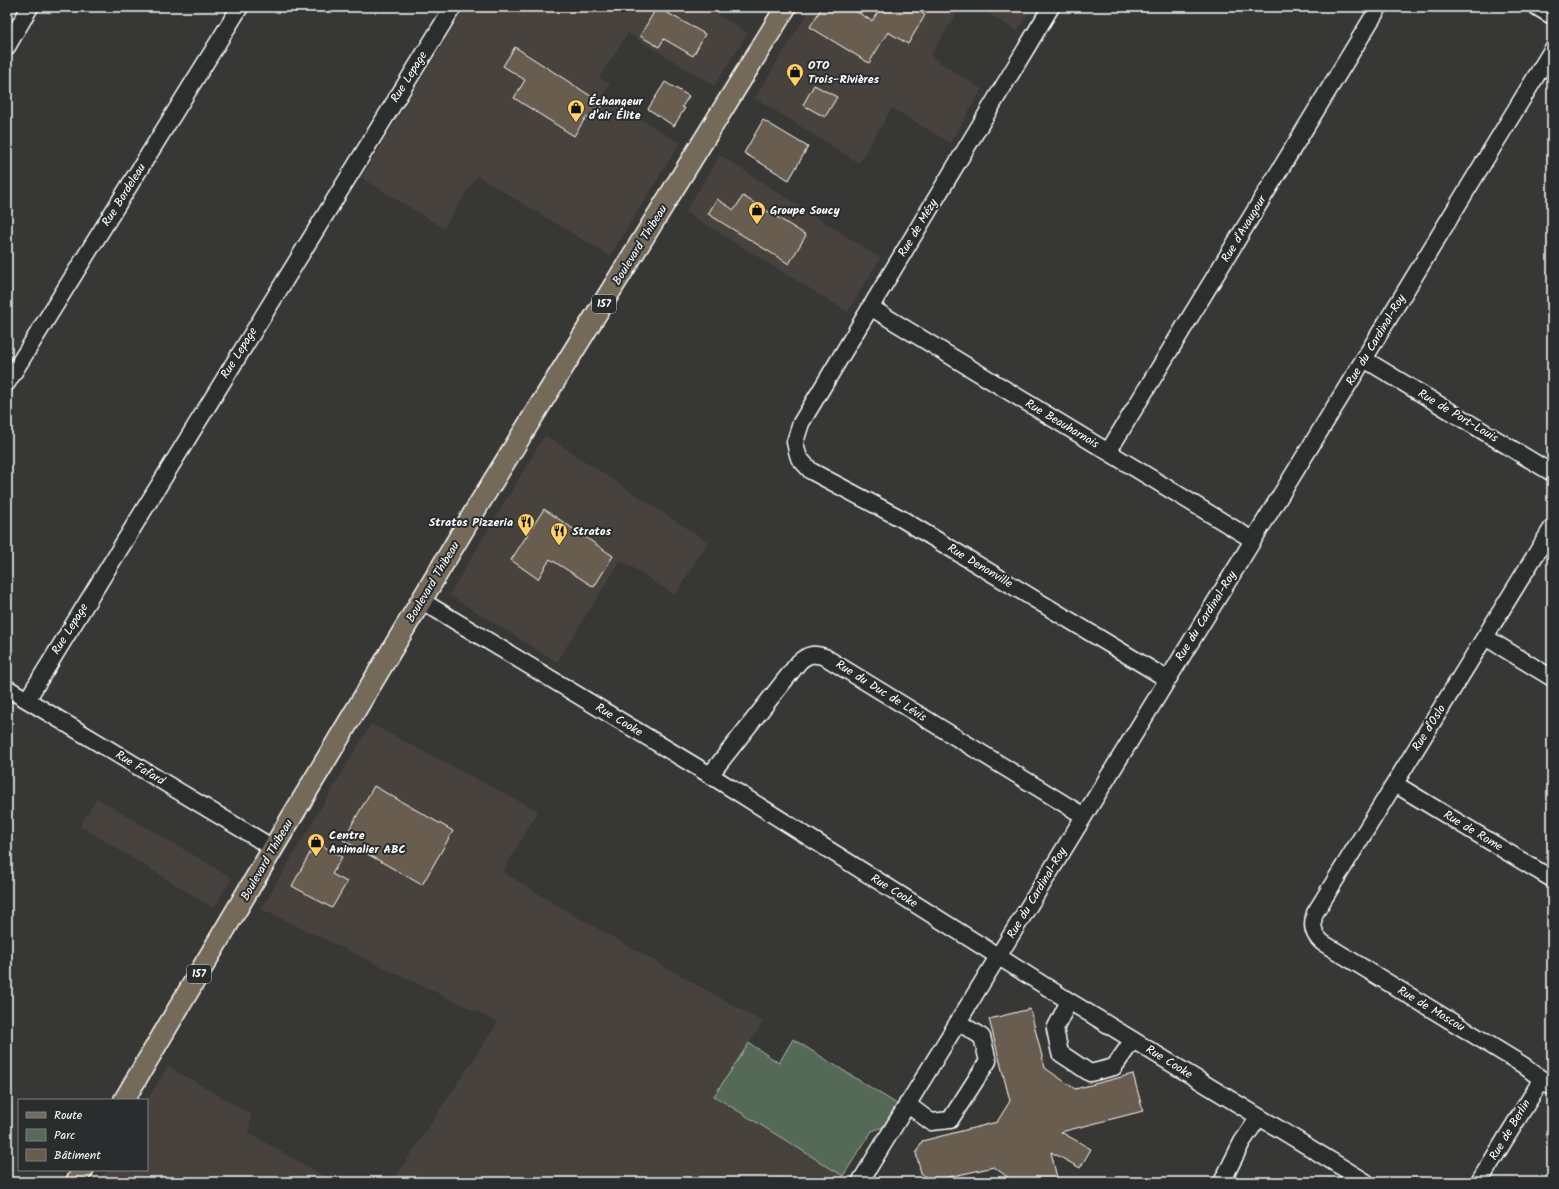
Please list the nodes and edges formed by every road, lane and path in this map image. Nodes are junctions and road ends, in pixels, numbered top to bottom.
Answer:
1 (30, 7) edge
2 (240, 7) edge
3 (452, 7) edge
4 (786, 7) edge
5 (1051, 7) edge
6 (1380, 7) edge
7 (1537, 7) edge
8 (1552, 16) edge
9 (7, 47) edge
10 (1552, 50) edge
11 (870, 307) junction
12 (1364, 359) junction
13 (7, 383) edge
14 (797, 452) joint
15 (1108, 452) junction
16 (1552, 472) edge
17 (1552, 528) edge
18 (1253, 540) junction
19 (422, 601) junction
20 (1485, 637) junction
21 (1552, 678) edge
22 (1167, 679) junction
23 (7, 688) edge
24 (27, 700) junction
25 (710, 775) junction
26 (1395, 784) junction
27 (1084, 816) junction
28 (273, 848) junction
29 (1552, 879) edge
30 (1313, 929) joint
31 (999, 956) junction
32 (1069, 1001) junction
33 (958, 1022) junction
34 (1133, 1040) junction
35 (1547, 1083) edge
36 (125, 1099) edge
37 (907, 1104) junction
38 (1259, 1117) junction
39 (82, 1171) edge
40 (76, 1182) edge
41 (860, 1182) edge
42 (1222, 1182) edge
43 (1366, 1182) edge
44 (1479, 1182) edge

1 - 9 street
2 - 13 street, Rue Bordeleau
3 - 24 street, Rue Lepage
4 - 19 main road, Boulevard Thibeau / 157
5 - 11 street, Rue de Mézy
6 - 15 street, Rue d'Avaugour
7 - 8 street
10 - 12 street, Rue du Cardinal-Roy
11 - 14 street, Rue de Mézy
11 - 15 street, Rue Beauharnois
12 - 16 street, Rue de Port-Louis
12 - 18 street, Rue du Cardinal-Roy
14 - 22 street, Rue Denonville
15 - 18 street, Rue Beauharnois
17 - 20 street, Rue d'Oslo
18 - 22 street, Rue du Cardinal-Roy
19 - 25 street, Rue Cooke
19 - 28 main road, Boulevard Thibeau / 157
20 - 21 street
20 - 26 street, Rue d'Oslo
22 - 27 street, Rue du Cardinal-Roy
23 - 24 street, Rue Fafard
24 - 28 street, Rue Fafard
25 - 27 street, Rue du Duc de Lévis
25 - 31 street, Rue Cooke
26 - 29 street, Rue de Rome
26 - 30 street, Rue d'Oslo
27 - 31 street, Rue du Cardinal-Roy
28 - 36 main road, Boulevard Thibeau / 157
30 - 35 street, Rue de Moscou
31 - 32 street, Rue Cooke
31 - 33 street, Rue du Cardinal-Roy
32 - 34 street, Rue Cooke
32 - 34 street
33 - 37 street, Rue du Cardinal-Roy
33 - 37 street
34 - 38 street, Rue Cooke
35 - 44 street, Rue de Berlin
37 - 41 street, Rue du Cardinal-Roy
38 - 42 street
38 - 43 street, Rue Cooke
39 - 40 main road

